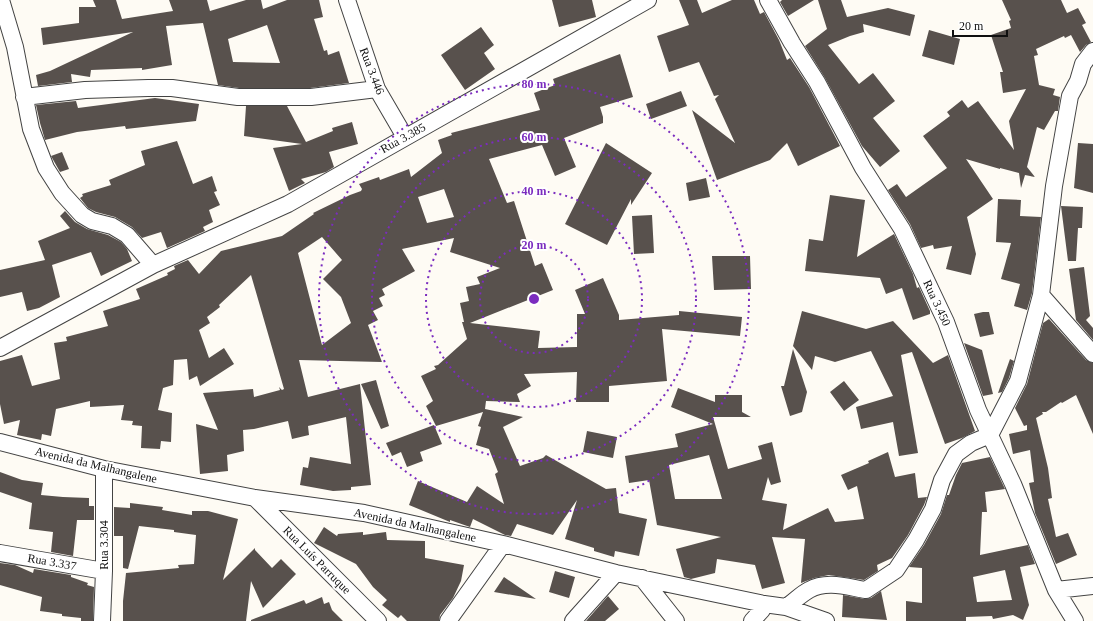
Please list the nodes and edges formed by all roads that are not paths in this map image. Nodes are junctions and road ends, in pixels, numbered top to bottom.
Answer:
1 (1, 0) edge
2 (348, 0) edge
3 (648, 0) edge
4 (768, 0) edge
5 (1093, 51) edge
6 (377, 89) junction
7 (24, 97) junction
8 (405, 137) junction
9 (152, 265) junction
10 (1041, 295) junction
11 (0, 348) edge
12 (1093, 354) edge
13 (990, 435) junction
14 (0, 442) edge
15 (104, 469) junction
16 (256, 498) junction
17 (503, 544) junction
18 (0, 553) edge
19 (104, 571) junction
20 (616, 573) junction
21 (642, 578) junction
22 (1093, 586) edge
23 (1056, 590) junction
24 (786, 608) junction
25 (762, 614) edge
26 (102, 621) edge
27 (378, 621) edge
28 (448, 621) edge
29 (573, 621) edge
30 (676, 621) edge
31 (826, 621) edge
32 (1075, 621) edge

1 - 7 street
2 - 6 street, Rua 3.446
3 - 8 street, Rua 3.385
4 - 13 street, Rua 3.450
5 - 10 street
6 - 7 street
6 - 8 street, Rua 3.446
7 - 9 street
8 - 9 street, Rua 3.385
9 - 11 street, Rua 3.385
10 - 12 street
10 - 13 street
13 - 23 street, Rua 3.450
13 - 24 street
14 - 15 street, Avenida da Malhangalene
15 - 16 street, Avenida da Malhangalene
15 - 19 street, Rua 3.304
16 - 17 street, Avenida da Malhangalene
16 - 27 street, Rua Luís Parruque
17 - 20 street, Avenida da Malhangalene
17 - 28 street
18 - 19 street, Rua 3.337
19 - 26 street, Rua 3.304
20 - 21 street, Avenida da Malhangalene
20 - 29 street
21 - 25 street, Avenida da Malhangalene
21 - 30 street
22 - 23 street
23 - 32 street, Rua 3.450
24 - 25 street, Avenida da Malhangalene
24 - 31 street, Avenida da Malhangalene

